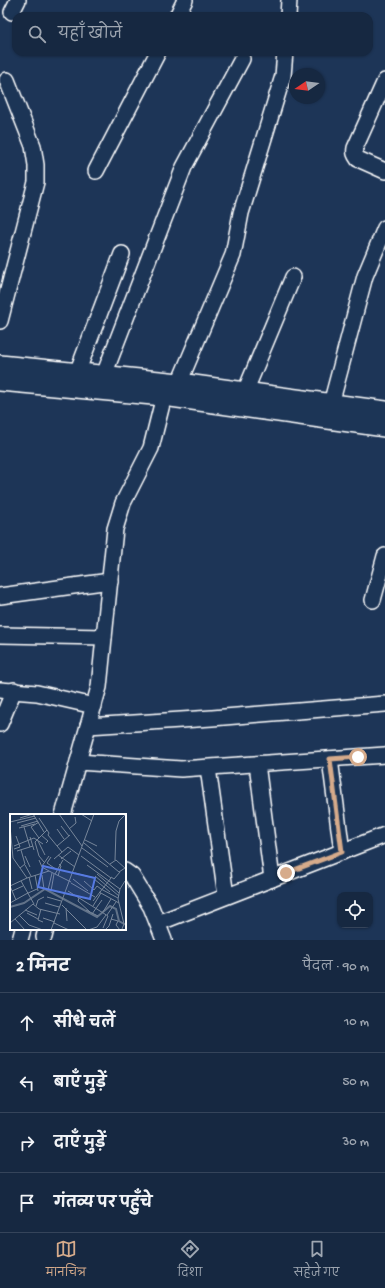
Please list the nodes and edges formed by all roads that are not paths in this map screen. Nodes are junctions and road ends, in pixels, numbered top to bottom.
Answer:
1 (185, 0) edge
2 (289, 0) edge
3 (179, 12) edge
4 (288, 12) edge
5 (156, 56) edge
6 (285, 56) edge
7 (242, 59) dead end
8 (6, 80) dead end
9 (385, 81) edge
10 (96, 171) dead end
11 (385, 171) edge
12 (385, 228) edge
13 (122, 254) dead end
14 (293, 277) dead end
15 (0, 321) edge
16 (0, 365) edge
17 (77, 373) junction
18 (104, 375) junction
19 (0, 381) edge
20 (179, 383) junction
21 (245, 392) junction
22 (164, 396) junction
23 (331, 404) junction
24 (385, 411) edge
25 (385, 427) edge
26 (385, 556) edge
27 (110, 581) junction
28 (0, 596) edge
29 (372, 600) dead end
30 (0, 635) edge
31 (104, 637) junction
32 (7, 690) edge
33 (385, 704) edge
34 (94, 706) junction
35 (0, 724) edge
36 (88, 726) junction
37 (385, 755) edge
38 (330, 759) junction
39 (78, 762) junction
40 (257, 764) junction
41 (208, 768) junction
42 (63, 814) edge
43 (385, 835) edge
44 (342, 852) junction
45 (126, 872) edge
46 (272, 879) junction
47 (226, 896) junction
48 (158, 923) junction
49 (23, 930) edge
50 (20, 940) edge
51 (164, 940) edge

1 - 3 street
2 - 4 street
5 - 10 street
6 - 20 street
7 - 18 street
8 - 15 street
9 - 11 street
12 - 23 street
13 - 17 street
14 - 21 street
16 - 17 main road
17 - 18 main road
18 - 20 main road
19 - 22 main road
20 - 21 main road
21 - 23 main road
22 - 25 main road
22 - 27 street
23 - 24 main road
26 - 29 street
27 - 28 street
27 - 31 street
30 - 31 street
31 - 34 street
32 - 34 street
32 - 35 street
33 - 36 street
34 - 36 street
36 - 39 street
37 - 38 street
38 - 40 street
38 - 44 street
39 - 41 street
39 - 42 street
40 - 41 street
40 - 46 street
41 - 47 street
43 - 44 street
44 - 46 street
45 - 48 street
46 - 47 street
47 - 48 street
48 - 51 street
49 - 50 street

